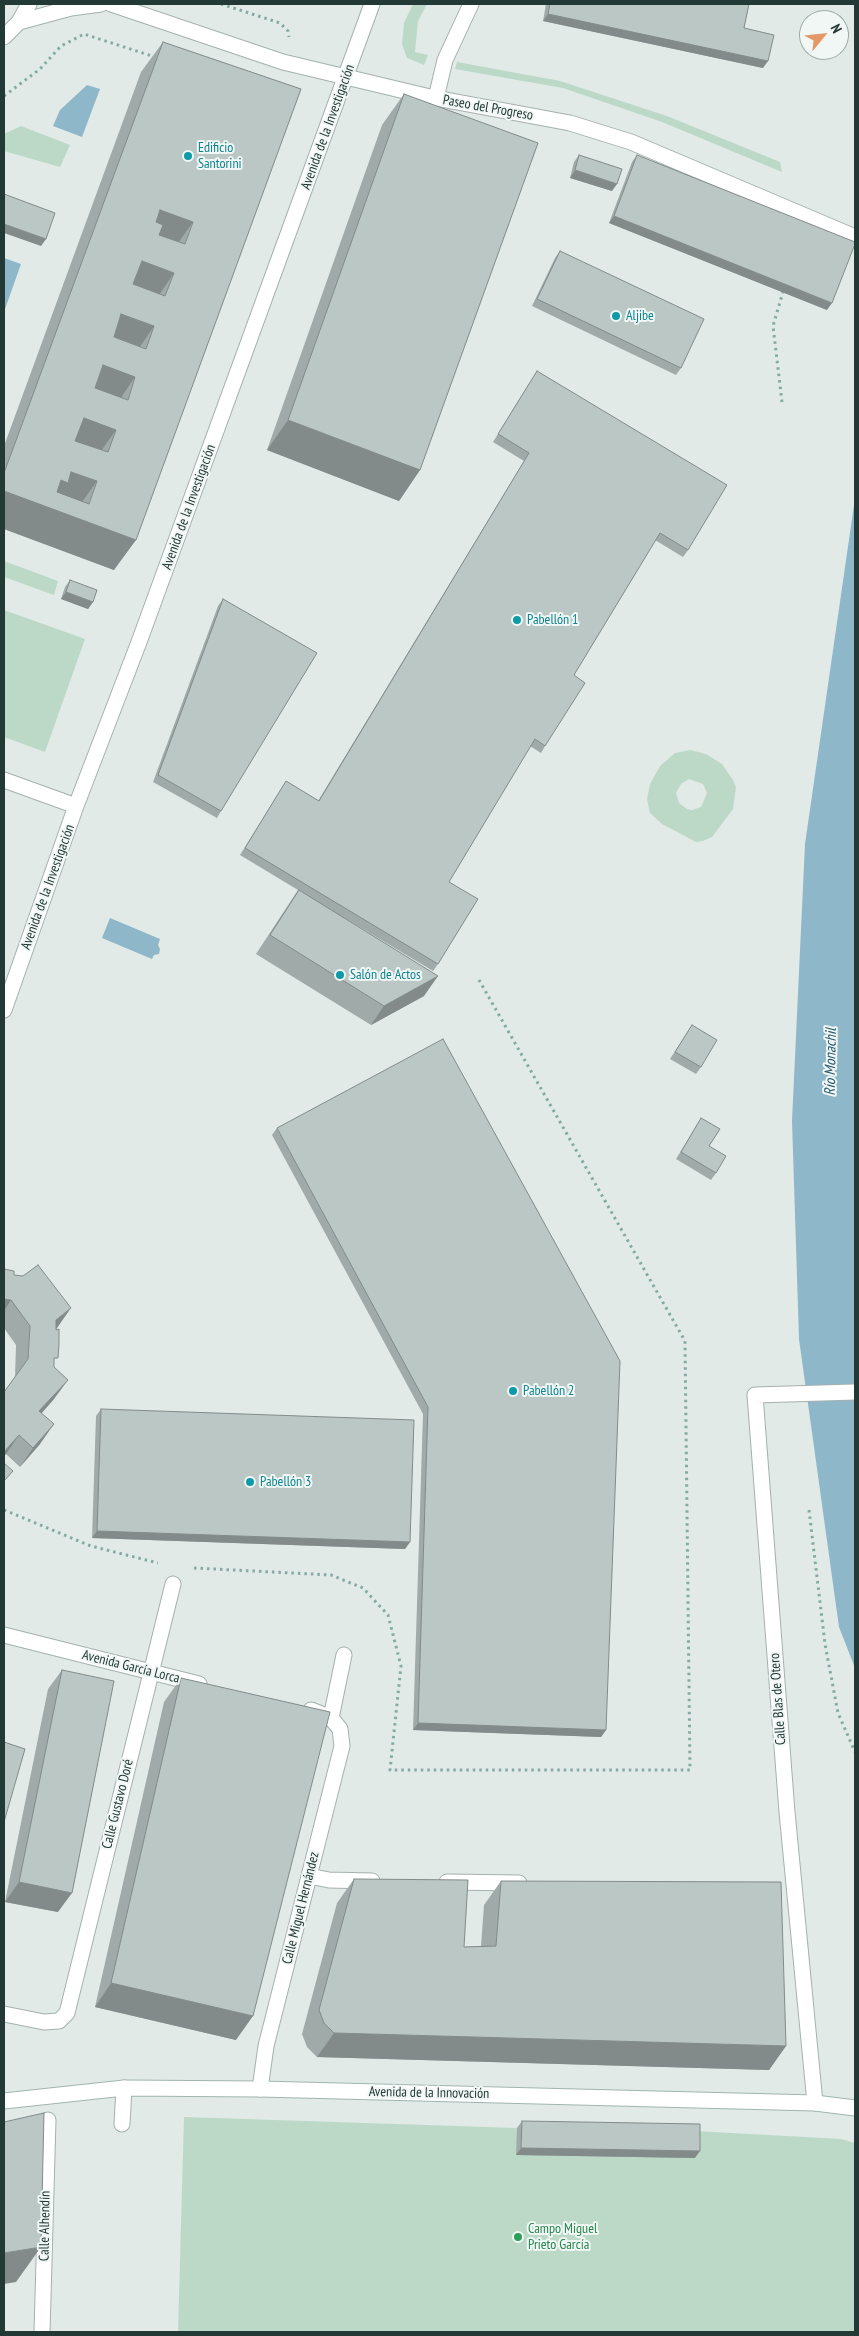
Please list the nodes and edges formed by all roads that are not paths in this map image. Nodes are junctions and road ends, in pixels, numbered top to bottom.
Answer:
1 (29, 4) edge
2 (101, 4) edge
3 (111, 4) edge
4 (372, 4) edge
5 (472, 4) edge
6 (19, 22) junction
7 (4, 37) edge
8 (345, 78) junction
9 (436, 98) junction
10 (855, 237) edge
11 (4, 780) edge
12 (76, 806) junction
13 (4, 1010) edge
14 (855, 1392) edge
15 (173, 1584) road end
16 (4, 1635) edge
17 (344, 1655) dead end
18 (151, 1671) junction
19 (211, 1687) edge
20 (292, 1706) edge
21 (335, 1723) junction
22 (309, 1876) junction
23 (392, 1881) edge
24 (430, 1882) edge
25 (537, 1883) edge
26 (4, 2014) edge
27 (124, 2088) junction
28 (260, 2089) junction
29 (4, 2101) edge
30 (815, 2103) junction
31 (855, 2108) edge
32 (48, 2120) dead end
33 (122, 2124) dead end
34 (42, 2332) edge

1 - 6 street
2 - 6 street
3 - 8 street, Paseo del Progreso
4 - 8 street, Avenida de la Investigación
5 - 9 street
6 - 7 street
8 - 9 street, Paseo del Progreso
8 - 12 street, Avenida de la Investigación
9 - 10 street, Paseo del Progreso
11 - 12 street
12 - 13 street, Avenida de la Investigación
14 - 30 street, Calle Blas de Otero
15 - 18 street, Calle Gustavo Doré
16 - 18 street, Avenida García Lorca
17 - 21 street, Calle Miguel Hernández
18 - 19 street, Avenida García Lorca
18 - 26 street, Calle Gustavo Doré
20 - 21 street
21 - 22 street, Calle Miguel Hernández
22 - 23 street
22 - 28 street, Calle Miguel Hernández
24 - 25 street
27 - 28 street, Avenida de la Innovación
27 - 29 street, Avenida de la Innovación
27 - 33 street
28 - 30 street, Avenida de la Innovación
30 - 31 street, Avenida de la Innovación
32 - 34 street, Calle Alhendín

